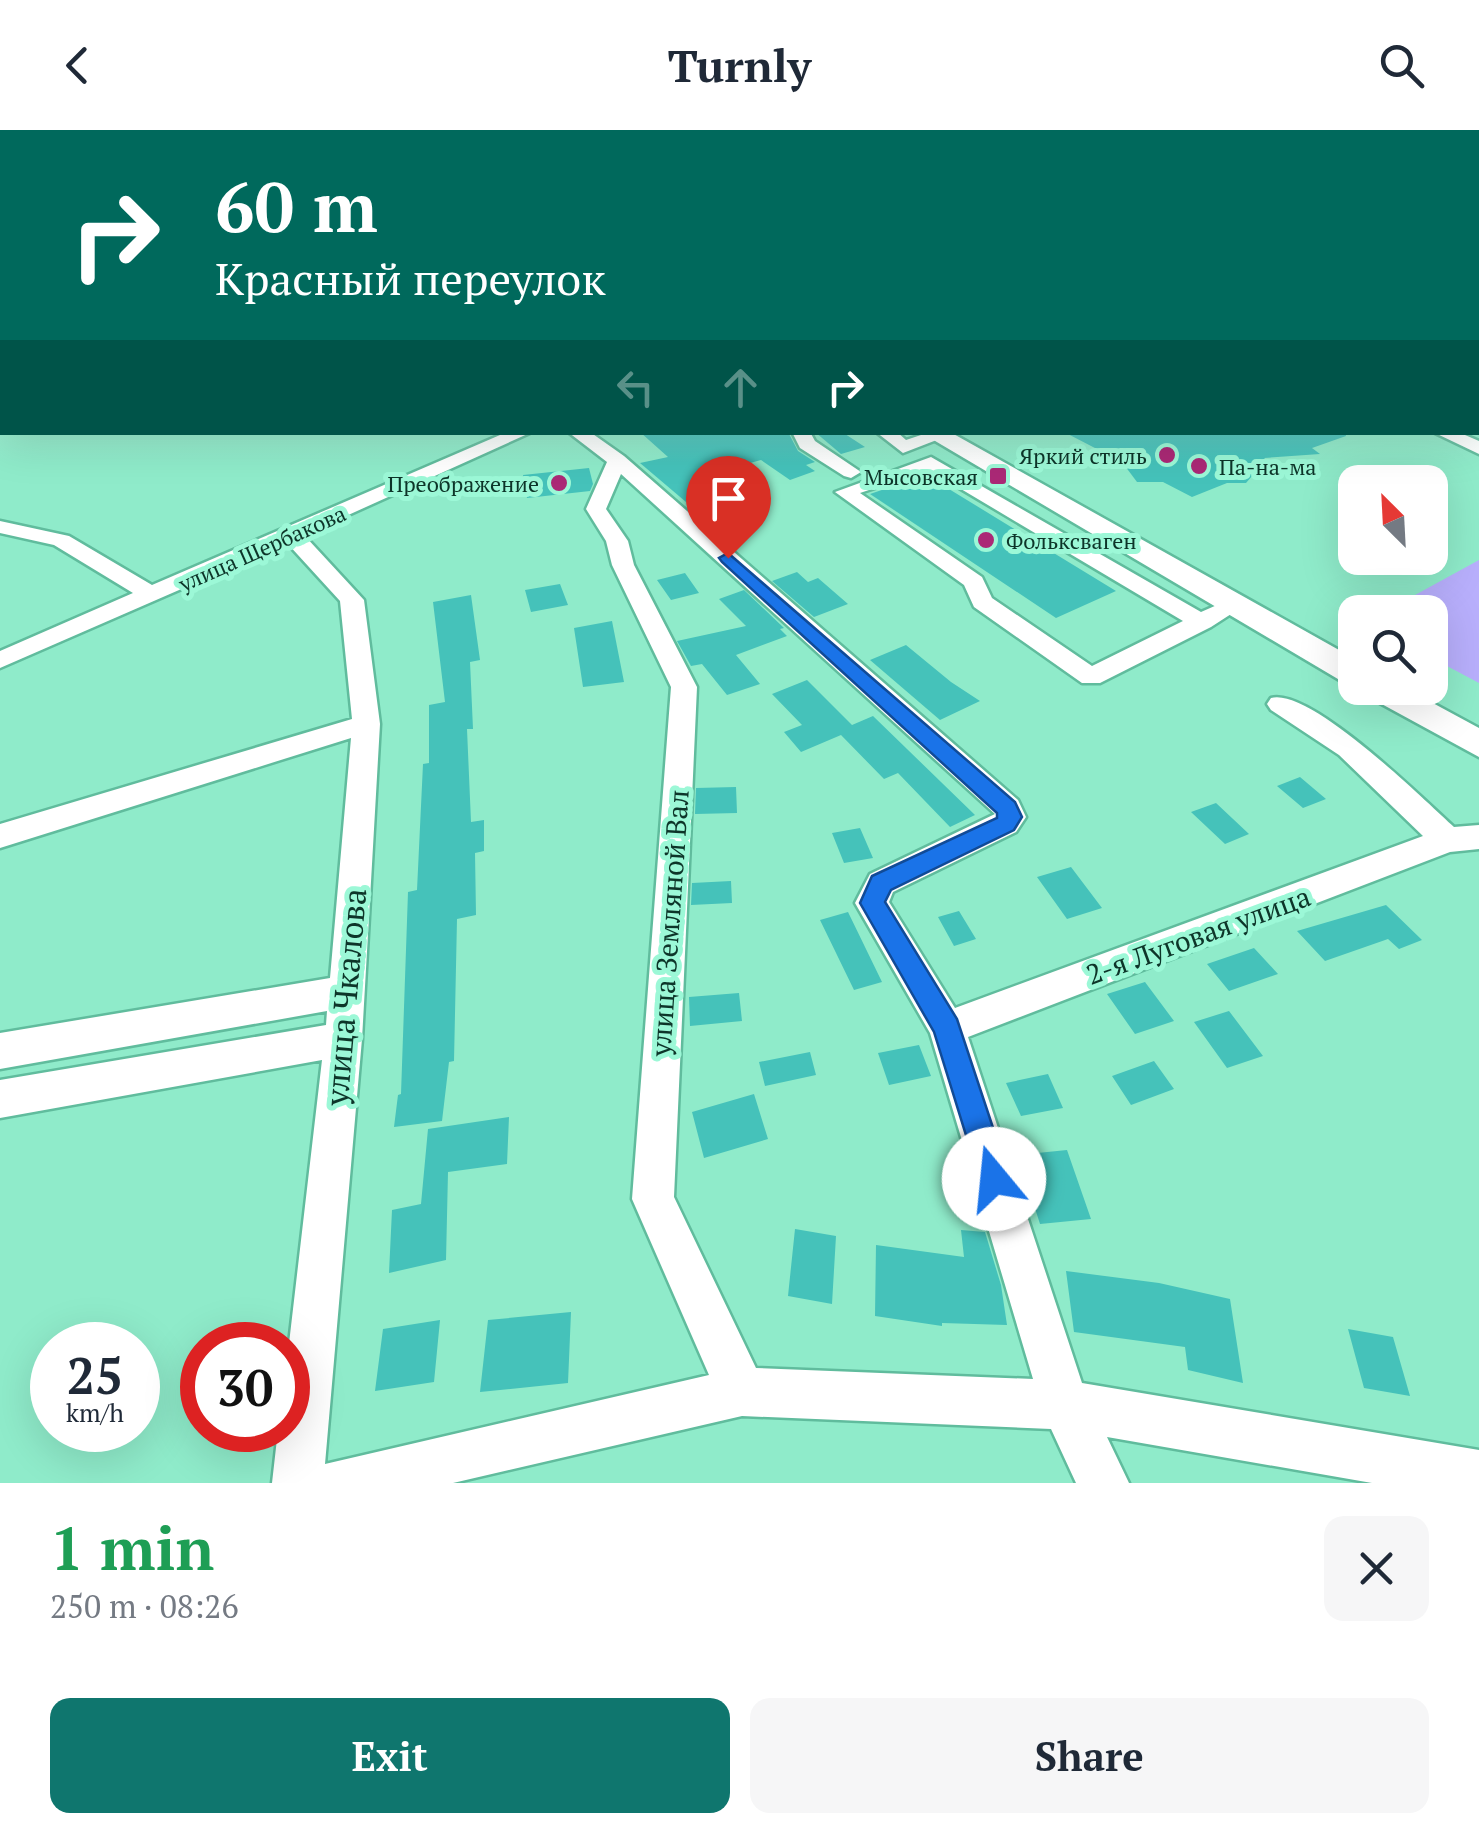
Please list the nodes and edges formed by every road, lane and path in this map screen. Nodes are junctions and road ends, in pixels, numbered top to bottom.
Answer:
1 (516, 435) edge
2 (803, 435) edge
3 (889, 435) edge
4 (942, 435) edge
5 (947, 435) edge
6 (947, 435) edge
7 (1449, 435) edge
8 (601, 442) edge
9 (1479, 448) edge
10 (852, 472) dead end
11 (0, 527) edge
12 (292, 535) junction
13 (152, 596) junction
14 (1233, 605) junction
15 (1202, 622) junction
16 (1338, 642) edge
17 (0, 660) edge
18 (1338, 664) edge
19 (1448, 703) edge
20 (1280, 704) dead end
21 (1410, 705) edge
22 (1479, 720) edge
23 (366, 724) junction
24 (1479, 744) edge
25 (0, 836) edge
26 (1463, 839) edge
27 (347, 992) junction
28 (947, 1028) junction
29 (343, 1039) junction
30 (0, 1051) edge
31 (0, 1099) edge
32 (742, 1392) junction
33 (1065, 1405) junction
34 (1479, 1476) edge
35 (298, 1483) edge
36 (341, 1483) edge
37 (1103, 1483) edge

1 - 12 street, улица Щербакова
2 - 10 street
3 - 4 street
5 - 14 main road
6 - 16 main road
7 - 9 street
8 - 28 street
8 - 32 street, улица Земляной Вал
11 - 13 street
12 - 13 street, улица Щербакова
12 - 23 street, улица Чкалова
13 - 17 street, улица Щербакова
14 - 15 street
14 - 18 main road
15 - 15 street
19 - 22 main road
20 - 26 street, 2-я Луговая улица
21 - 24 main road
23 - 25 street
23 - 27 street, улица Чкалова
26 - 28 street, 2-я Луговая улица
27 - 29 street, улица Чкалова
27 - 30 street
28 - 33 street
29 - 31 street
29 - 35 street, улица Чкалова
32 - 33 street
32 - 36 street
33 - 34 street
33 - 37 street

